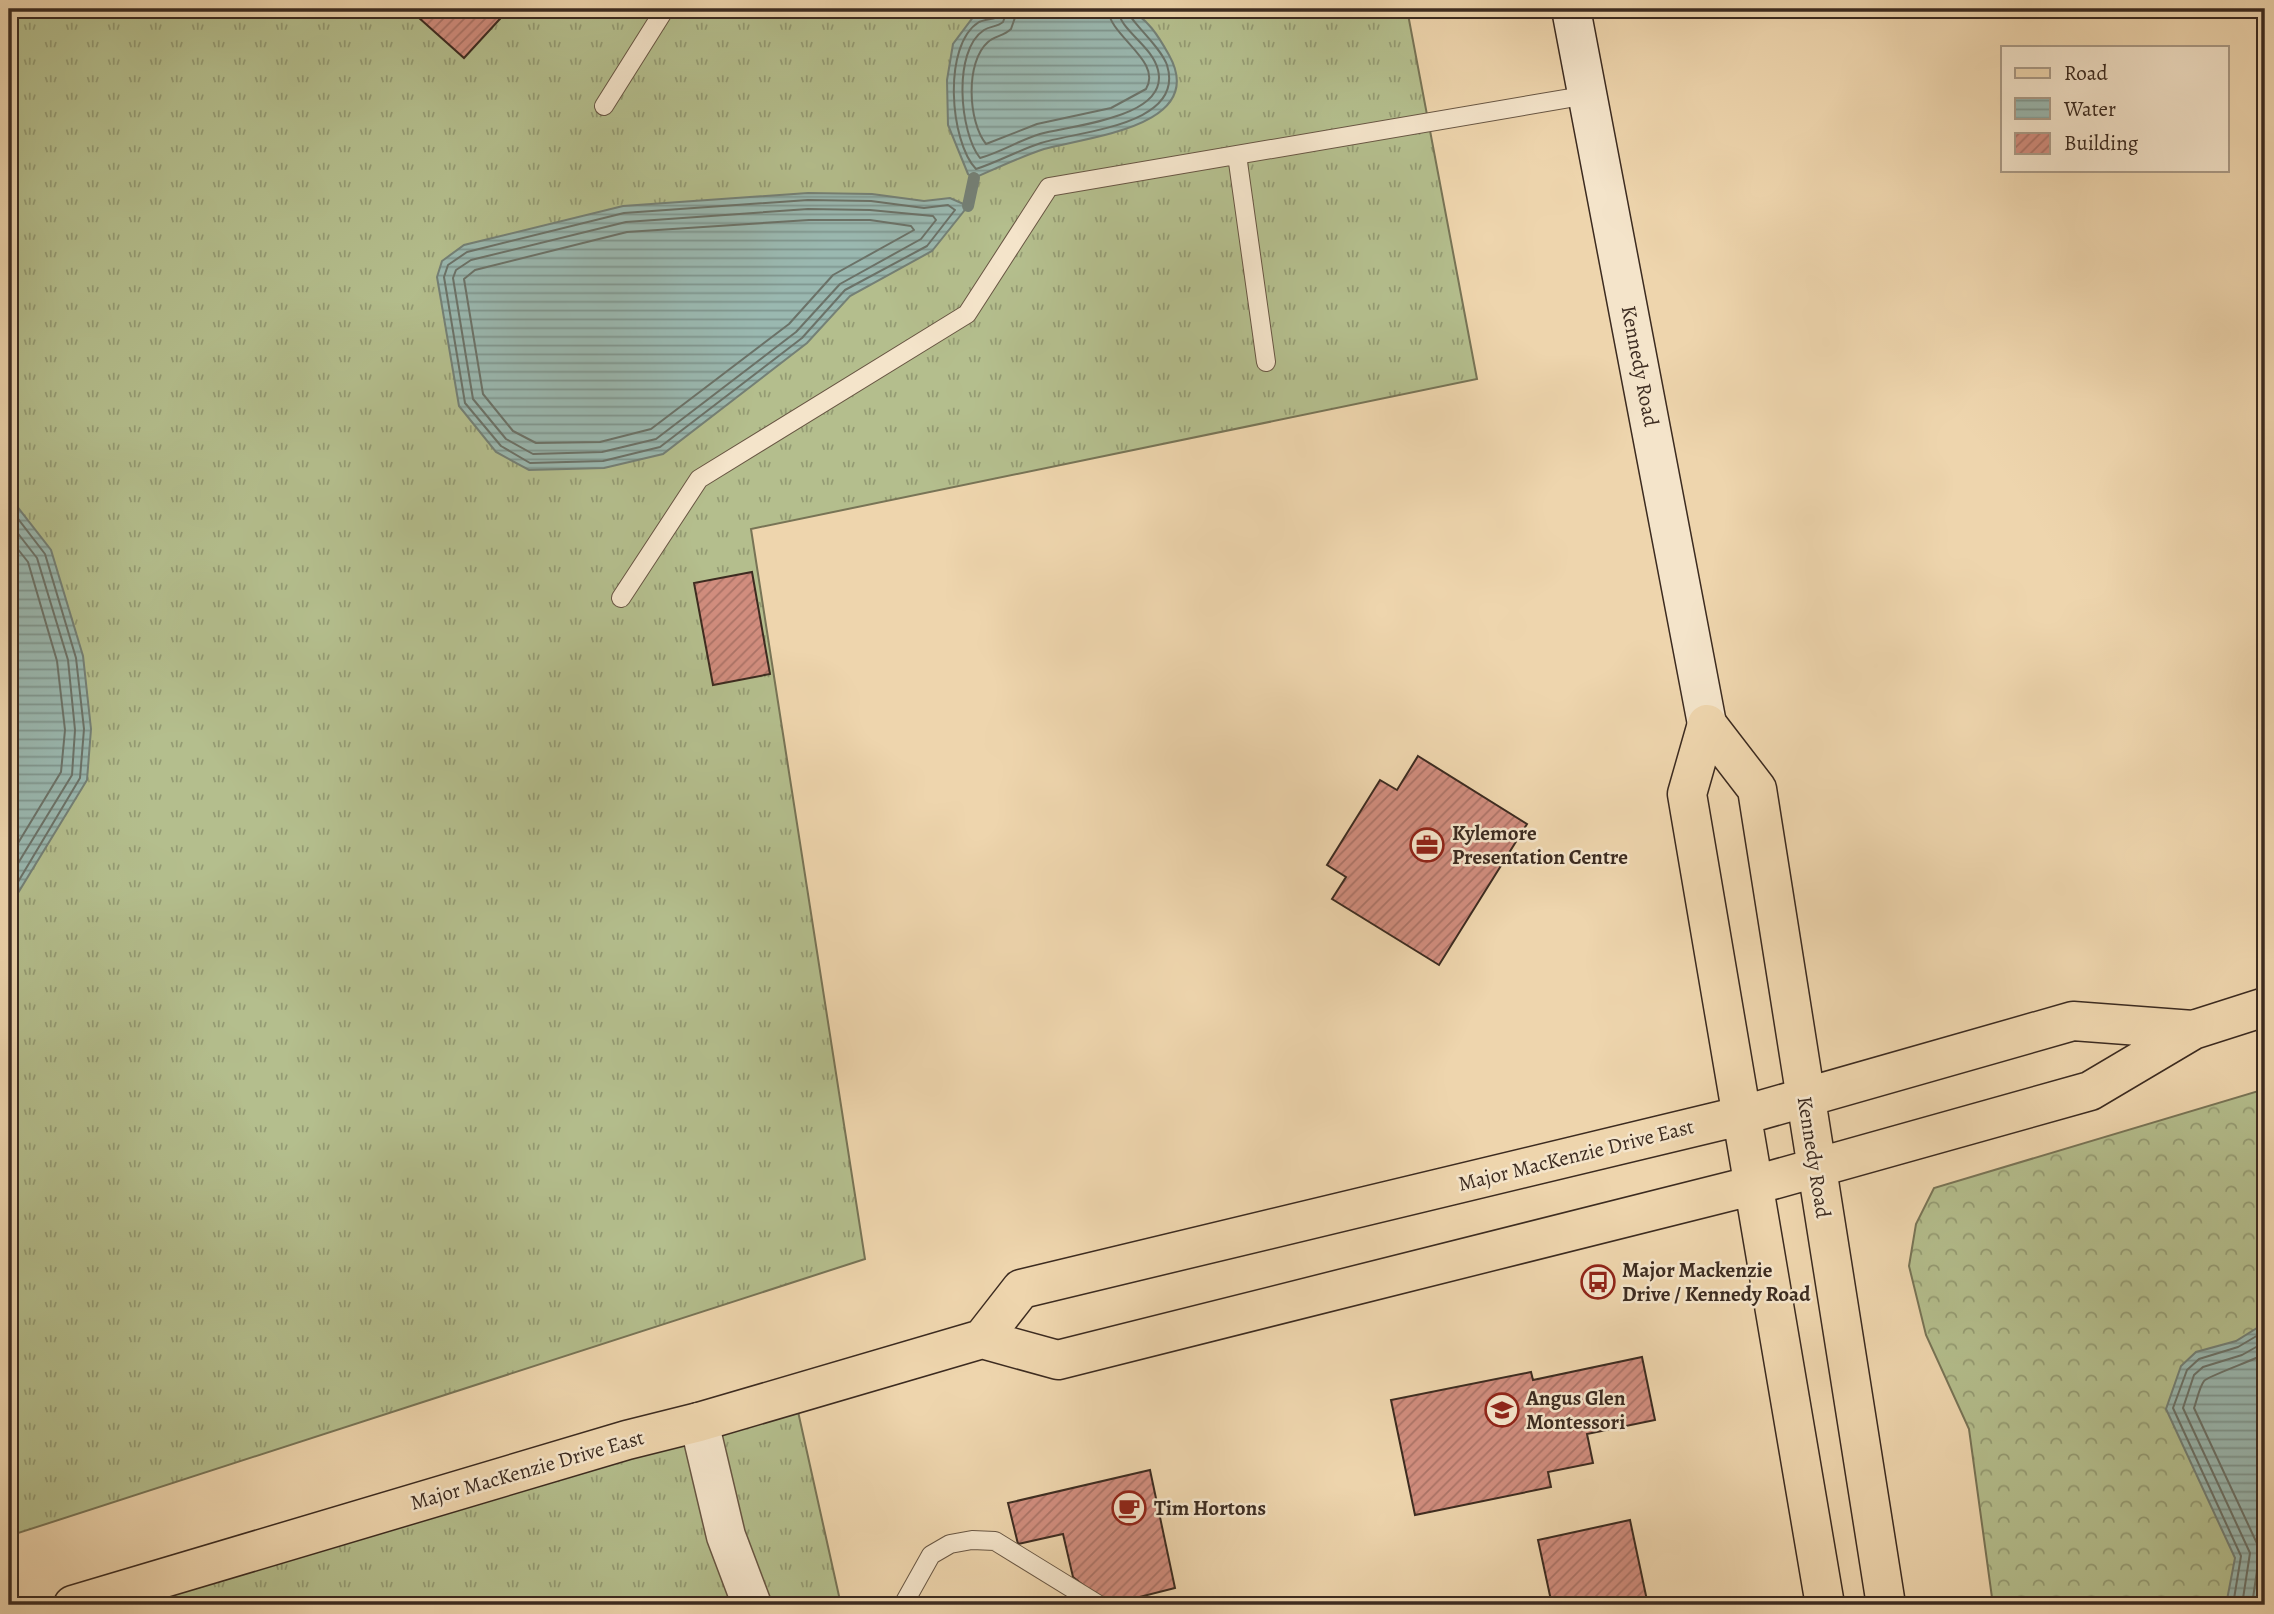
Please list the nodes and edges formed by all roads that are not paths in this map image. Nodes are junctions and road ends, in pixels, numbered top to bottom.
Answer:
1 (665, 9) edge
2 (1571, 9) edge
3 (1588, 95) junction
4 (604, 106) dead end
5 (1237, 155) junction
6 (1266, 362) dead end
7 (621, 598) dead end
8 (1707, 724) junction
9 (2265, 1007) edge
10 (2193, 1030) junction
11 (1804, 1098) junction
12 (1740, 1116) junction
13 (1815, 1168) junction
14 (1751, 1186) junction
15 (982, 1339) junction
16 (699, 1422) junction
17 (73, 1605) edge
18 (752, 1605) edge
19 (903, 1605) edge
20 (1099, 1605) edge
21 (1825, 1605) edge
22 (1886, 1605) edge

1 - 4 lane
2 - 3 main road, Kennedy Road
3 - 5 lane
3 - 8 main road, Kennedy Road
5 - 6 lane
5 - 7 lane
8 - 11 main road, Kennedy Road
8 - 12 main road, Kennedy Road
9 - 10 main road, Major MacKenzie Drive East
10 - 11 main road, Major MacKenzie Drive East
10 - 13 main road, Major MacKenzie Drive East
11 - 12 main road, Major MacKenzie Drive East
11 - 13 main road, Kennedy Road
12 - 14 main road, Kennedy Road
12 - 15 main road, Major MacKenzie Drive East
13 - 14 main road, Major MacKenzie Drive East
13 - 22 main road, Kennedy Road
14 - 15 main road, Major MacKenzie Drive East
14 - 21 main road, Kennedy Road
15 - 16 main road, Major MacKenzie Drive East
16 - 17 main road, Major MacKenzie Drive East
16 - 18 main road
19 - 20 lane

